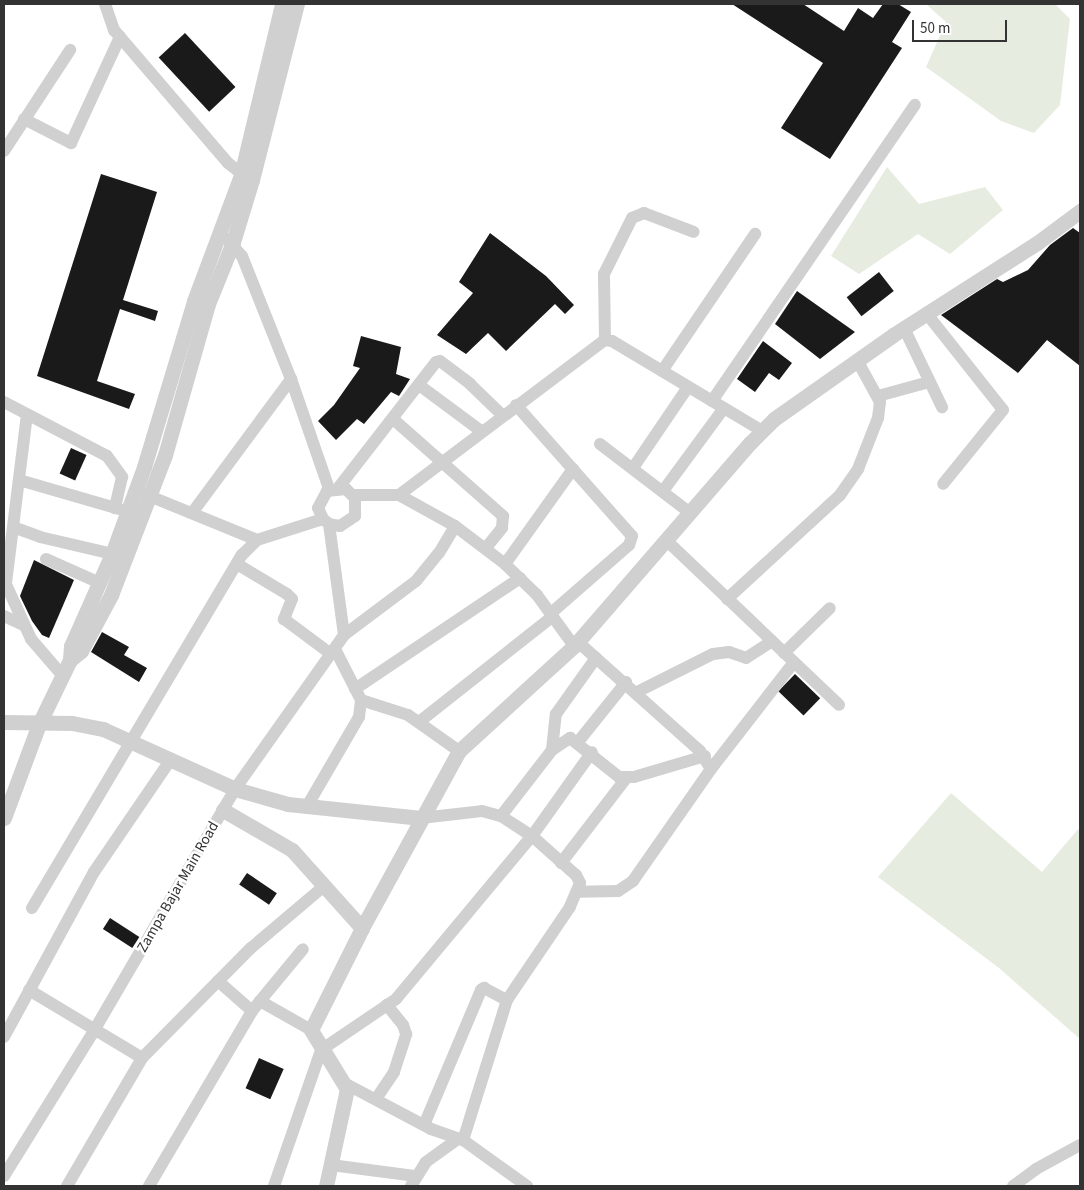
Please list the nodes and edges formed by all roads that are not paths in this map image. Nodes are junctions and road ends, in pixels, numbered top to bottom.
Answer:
1 (105, 4) edge
2 (282, 4) edge
3 (297, 4) edge
4 (120, 37) junction
5 (70, 50) dead end
6 (915, 105) dead end
7 (24, 120) junction
8 (4, 150) edge
9 (246, 178) junction
10 (1076, 218) edge
11 (694, 232) dead end
12 (755, 234) dead end
13 (227, 239) junction
14 (927, 314) junction
15 (904, 328) junction
16 (605, 340) junction
17 (857, 360) junction
18 (662, 371) junction
19 (291, 379) junction
20 (929, 382) junction
21 (419, 385) junction
22 (688, 387) junction
23 (878, 396) junction
24 (712, 401) junction
25 (4, 402) edge
26 (516, 405) junction
27 (942, 407) dead end
28 (724, 408) junction
29 (27, 415) junction
30 (502, 416) junction
31 (393, 419) junction
32 (762, 430) junction
33 (481, 431) junction
34 (600, 444) dead end
35 (442, 462) junction
36 (633, 468) junction
37 (573, 469) junction
38 (19, 480) junction
39 (943, 484) dead end
40 (334, 488) junction
41 (135, 490) junction
42 (663, 491) junction
43 (354, 495) junction
44 (399, 495) junction
45 (150, 496) junction
46 (128, 511) junction
47 (689, 512) junction
48 (192, 513) junction
49 (326, 522) junction
50 (455, 526) junction
51 (13, 527) junction
52 (257, 540) junction
53 (666, 540) junction
54 (486, 548) junction
55 (119, 556) junction
56 (46, 560) dead end
57 (238, 564) junction
58 (505, 564) junction
59 (520, 578) junction
60 (5, 582) edge
61 (100, 584) junction
62 (727, 599) junction
63 (830, 608) dead end
64 (552, 615) junction
65 (4, 616) edge
66 (23, 625) junction
67 (344, 635) junction
68 (772, 641) junction
69 (576, 644) junction
70 (333, 651) junction
71 (784, 653) junction
72 (596, 658) junction
73 (70, 660) junction
74 (794, 662) junction
75 (62, 675) junction
76 (626, 682) junction
77 (637, 692) junction
78 (358, 694) junction
79 (839, 704) dead end
80 (4, 722) edge
81 (420, 722) junction
82 (39, 724) junction
83 (132, 740) junction
84 (578, 742) junction
85 (552, 750) junction
86 (459, 751) junction
87 (592, 752) junction
88 (705, 756) junction
89 (171, 759) junction
90 (711, 769) junction
91 (627, 777) junction
92 (235, 789) junction
93 (7, 799) edge
94 (306, 808) junction
95 (224, 810) junction
96 (501, 816) junction
97 (4, 818) edge
98 (421, 818) junction
99 (532, 836) junction
100 (561, 863) junction
101 (323, 886) junction
102 (579, 892) junction
103 (32, 908) dead end
104 (362, 928) junction
105 (303, 949) dead end
106 (218, 981) junction
107 (29, 990) junction
108 (507, 1000) junction
109 (387, 1005) junction
110 (256, 1006) junction
111 (95, 1028) junction
112 (311, 1030) junction
113 (4, 1037) edge
114 (321, 1050) junction
115 (142, 1058) junction
116 (346, 1084) junction
117 (376, 1099) junction
118 (424, 1125) junction
119 (461, 1139) junction
120 (1080, 1146) edge
121 (331, 1165) junction
122 (4, 1176) edge
123 (413, 1181) edge
124 (67, 1186) edge
125 (149, 1186) edge
126 (274, 1186) edge
127 (326, 1186) edge
128 (527, 1186) edge
129 (1013, 1186) edge

1 - 4 street
2 - 9 street
3 - 9 street
4 - 7 street
4 - 9 street
5 - 7 street
6 - 24 street
7 - 8 street
9 - 13 street
10 - 14 street
11 - 16 street
12 - 18 street
13 - 19 street
13 - 41 street
13 - 45 street
14 - 15 street
14 - 39 street
15 - 17 street
15 - 20 street
16 - 18 street
16 - 26 street
17 - 23 street
17 - 32 street
18 - 22 street
19 - 40 street
19 - 48 street
20 - 23 street
20 - 27 street
21 - 30 street
21 - 31 street
21 - 33 street
22 - 24 street
22 - 36 street
23 - 62 street
24 - 28 street
25 - 29 street
26 - 30 street
26 - 37 street
28 - 32 street
28 - 42 street
29 - 38 street
29 - 46 street
30 - 33 street
31 - 35 street
31 - 40 street
32 - 47 street
33 - 35 street
34 - 36 street
35 - 44 street
35 - 54 street
36 - 42 street
37 - 58 street
37 - 64 street
38 - 46 street
38 - 51 street
40 - 43 street
40 - 49 street
41 - 45 street
41 - 46 street
42 - 47 street
43 - 44 street
43 - 49 street
44 - 50 street
45 - 46 street
45 - 48 street
46 - 55 street
47 - 53 street
48 - 52 street
49 - 52 street
49 - 67 street
50 - 54 street
50 - 67 street
51 - 55 street
51 - 60 street
52 - 57 street
53 - 62 street
53 - 69 street
54 - 58 street
55 - 61 street
55 - 73 street
56 - 61 street
57 - 70 street
57 - 83 street
58 - 59 street
59 - 64 street
59 - 78 street
60 - 66 street
61 - 73 street
62 - 68 street
63 - 71 street
64 - 69 street
64 - 81 street
65 - 66 street
66 - 75 street
67 - 70 street, Zampa Bajar Main Road
68 - 71 street
68 - 77 street
69 - 72 street
69 - 86 street
70 - 78 street
70 - 92 street, Zampa Bajar Main Road
71 - 74 street
72 - 76 street
72 - 85 street
73 - 75 street
74 - 79 street
74 - 90 street
75 - 82 street
76 - 77 street
76 - 84 street
77 - 88 street
78 - 81 street
78 - 94 street
80 - 82 street
81 - 86 street
82 - 83 street
82 - 93 street
83 - 89 street
83 - 103 street
84 - 85 street
84 - 87 street
85 - 96 street
86 - 98 street
87 - 91 street
87 - 99 street
88 - 90 street
88 - 91 street
89 - 92 street
89 - 107 street
90 - 102 street
91 - 100 street
92 - 94 street
92 - 95 street, Zampa Bajar Main Road
93 - 97 street
94 - 98 street
95 - 101 street
95 - 111 street, Zampa Bajar Main Road
96 - 98 street
96 - 99 street
98 - 104 street
99 - 100 street
99 - 109 street
100 - 102 street
101 - 104 street
101 - 106 street
102 - 108 street
104 - 112 street
105 - 110 street
106 - 110 street
106 - 115 street
107 - 111 street
107 - 113 street
108 - 118 street
108 - 119 street
109 - 114 street
109 - 117 street
110 - 112 street
110 - 125 street
111 - 115 street
111 - 122 street, Zampa Bajar Main Road
112 - 114 street
114 - 116 street
114 - 126 street
115 - 124 street
116 - 117 street
116 - 121 street
117 - 118 street
118 - 119 street
119 - 123 street
119 - 128 street
120 - 129 street
121 - 123 street
121 - 127 street

